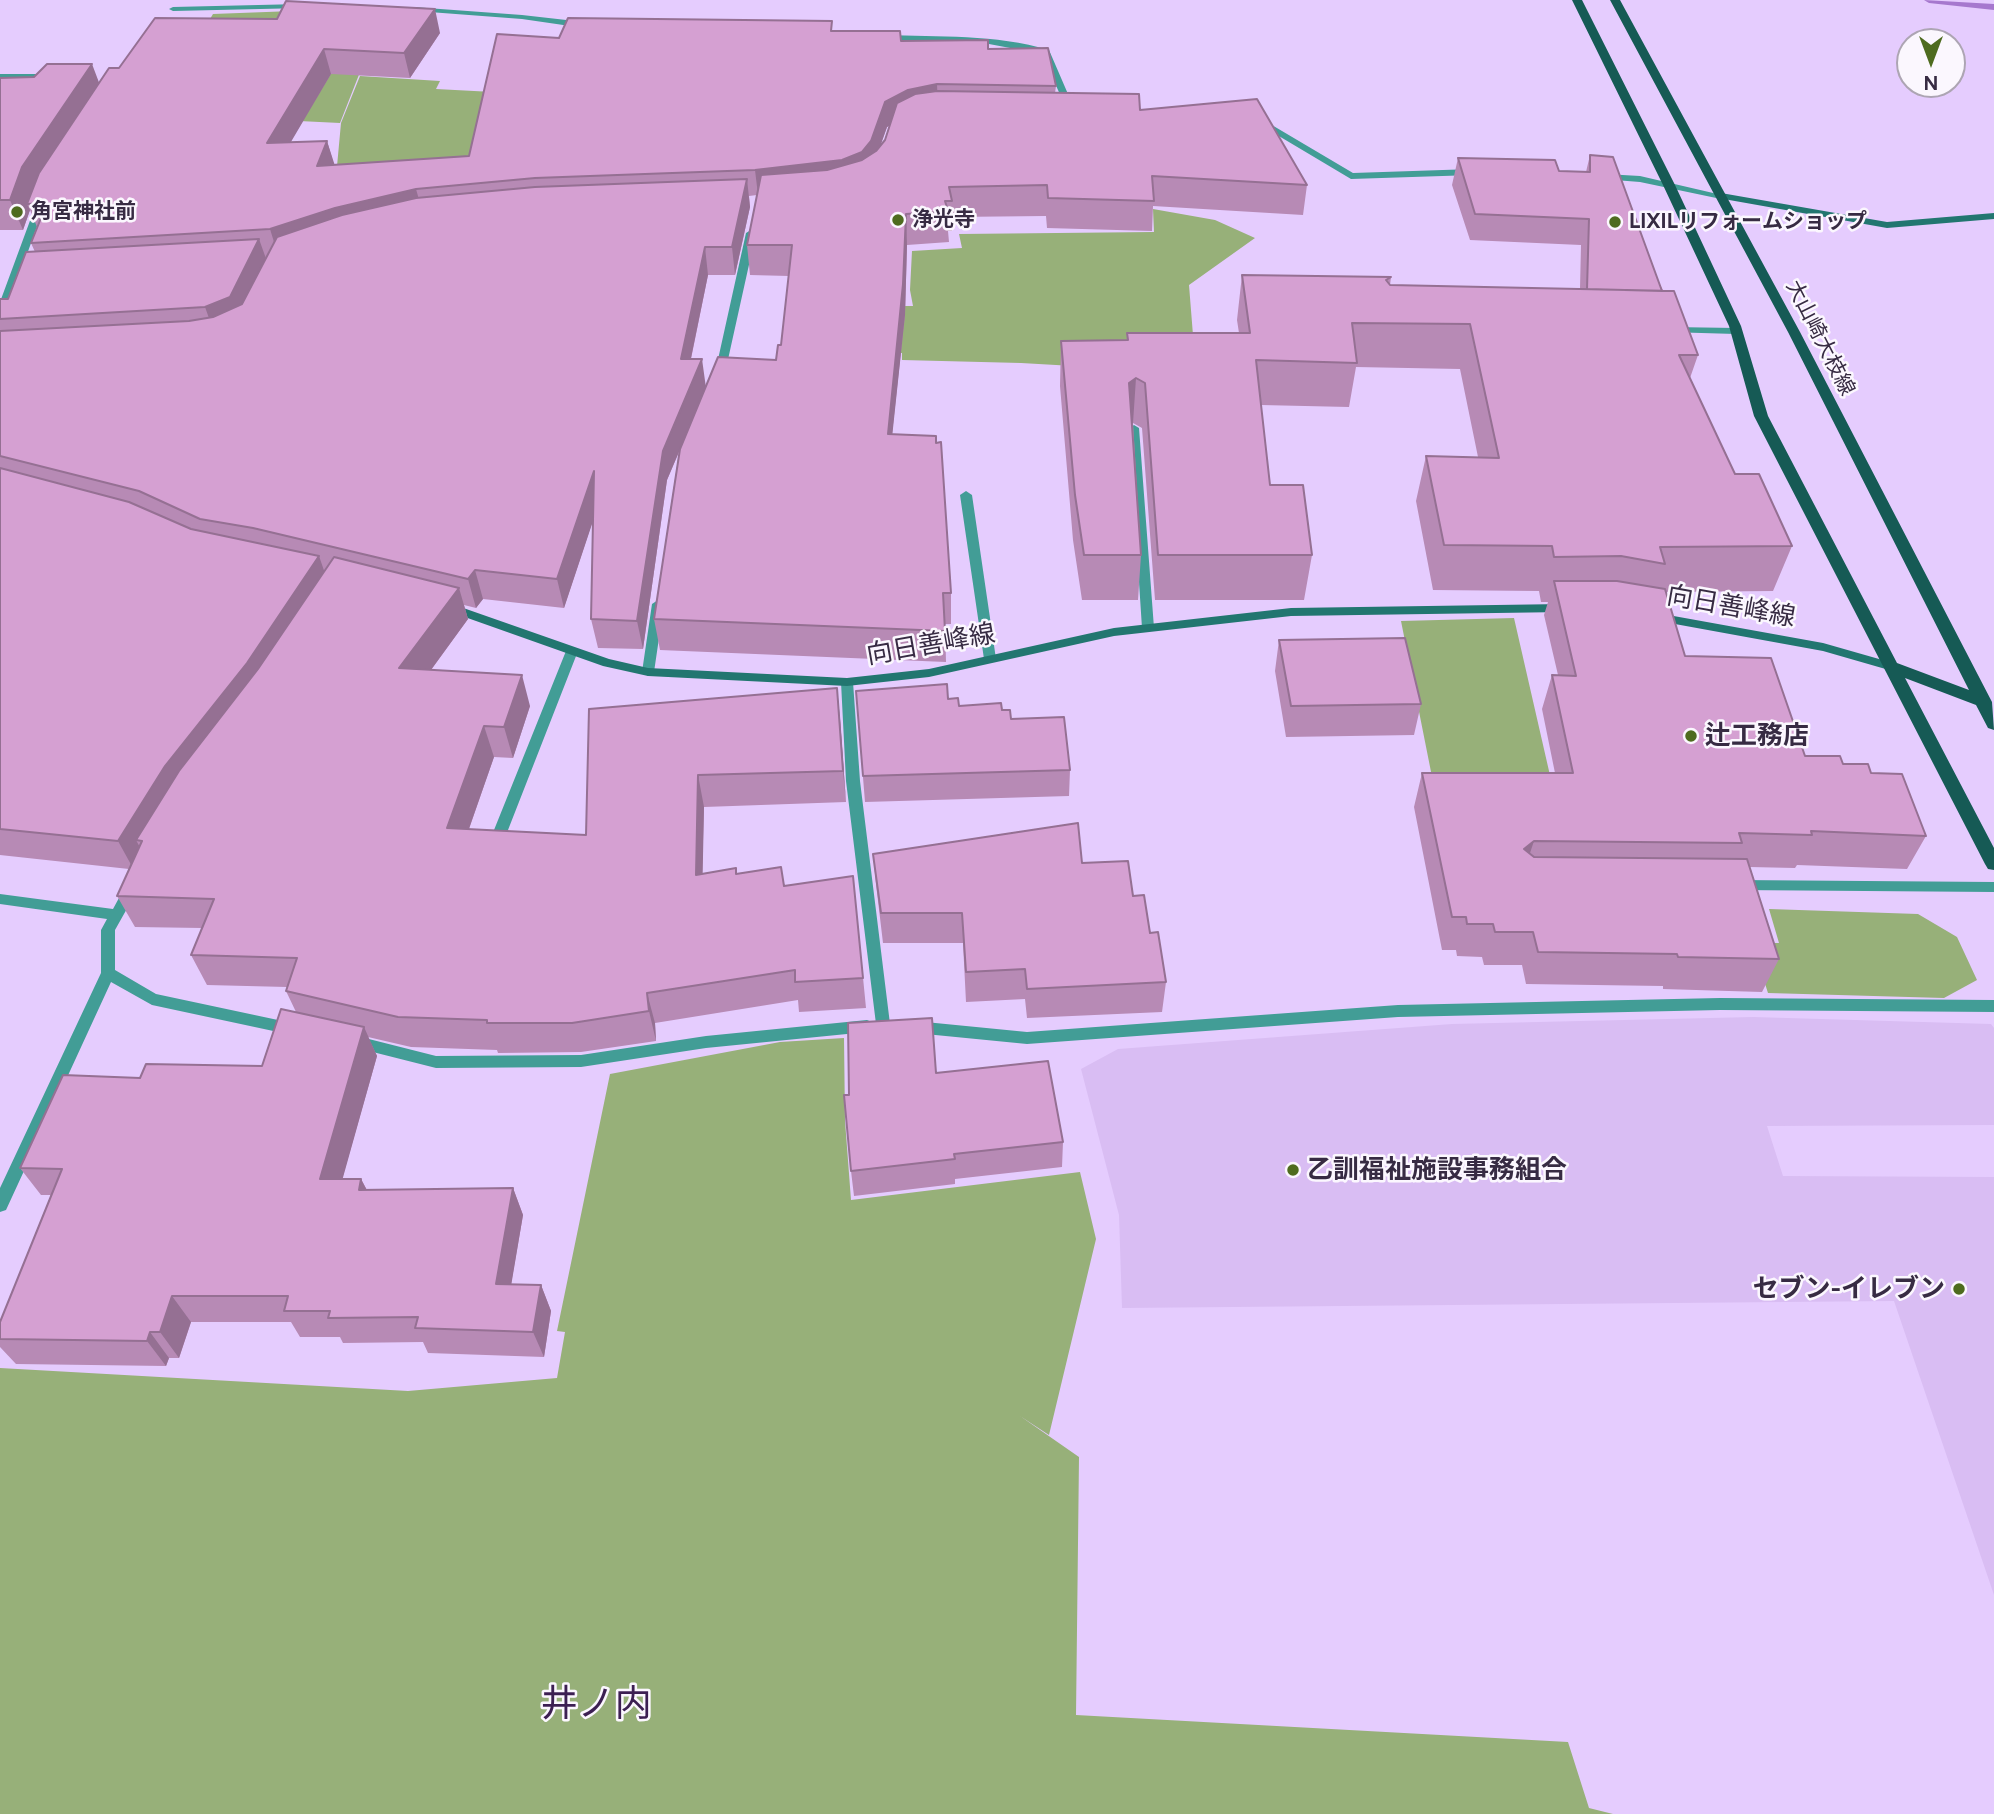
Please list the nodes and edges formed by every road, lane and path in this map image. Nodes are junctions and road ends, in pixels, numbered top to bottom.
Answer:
1 (182, 0) edge
2 (1577, 0) edge
3 (1615, 0) edge
4 (306, 6) edge
5 (407, 8) edge
6 (173, 9) junction
7 (166, 19) edge
8 (600, 27) edge
9 (867, 37) edge
10 (0, 77) edge
11 (66, 78) edge
12 (1060, 115) edge
13 (1244, 118) edge
14 (1490, 171) edge
15 (1599, 177) edge
16 (1669, 185) junction
17 (49, 187) edge
18 (1721, 196) junction
19 (755, 214) edge
20 (1994, 216) edge
21 (14, 276) junction
22 (27, 276) edge
23 (0, 316) edge
24 (1659, 330) edge
25 (1736, 331) junction
26 (715, 386) edge
27 (1134, 428) edge
28 (966, 495) dead end
29 (660, 589) edge
30 (434, 604) edge
31 (1579, 608) edge
32 (1647, 615) edge
33 (1148, 628) junction
34 (572, 651) junction
35 (990, 659) junction
36 (1889, 666) junction
37 (648, 672) junction
38 (847, 682) junction
39 (1987, 703) edge
40 (1994, 724) edge
41 (501, 830) edge
42 (1994, 864) edge
43 (137, 880) edge
44 (1718, 885) edge
45 (1994, 887) edge
46 (0, 899) edge
47 (116, 915) junction
48 (108, 973) junction
49 (1994, 1006) edge
50 (883, 1024) junction
51 (307, 1032) edge
52 (333, 1037) edge
53 (0, 1205) edge

1 - 6 street
2 - 16 main road
3 - 18 main road, 大山崎大枝線
4 - 6 street
5 - 8 street
6 - 7 street
9 - 12 street
10 - 11 street
13 - 14 street
15 - 16 street
16 - 18 street
16 - 25 main road
17 - 21 street
18 - 20 main road
18 - 39 main road, 大山崎大枝線
19 - 26 street
21 - 22 street
21 - 23 street
24 - 25 street
25 - 36 main road
27 - 33 street
28 - 35 street
29 - 37 street
30 - 34 main road, 向日善峰線
31 - 33 main road, 向日善峰線
32 - 36 main road, 向日善峰線
33 - 35 main road, 向日善峰線
34 - 37 main road, 向日善峰線
34 - 41 street
35 - 38 main road, 向日善峰線
36 - 39 main road
36 - 42 main road
37 - 38 main road, 向日善峰線
38 - 50 street
39 - 40 main road, 大山崎大枝線
43 - 47 street
44 - 45 street
46 - 47 street
47 - 48 street
48 - 51 street
48 - 53 street
49 - 50 street
50 - 52 street

